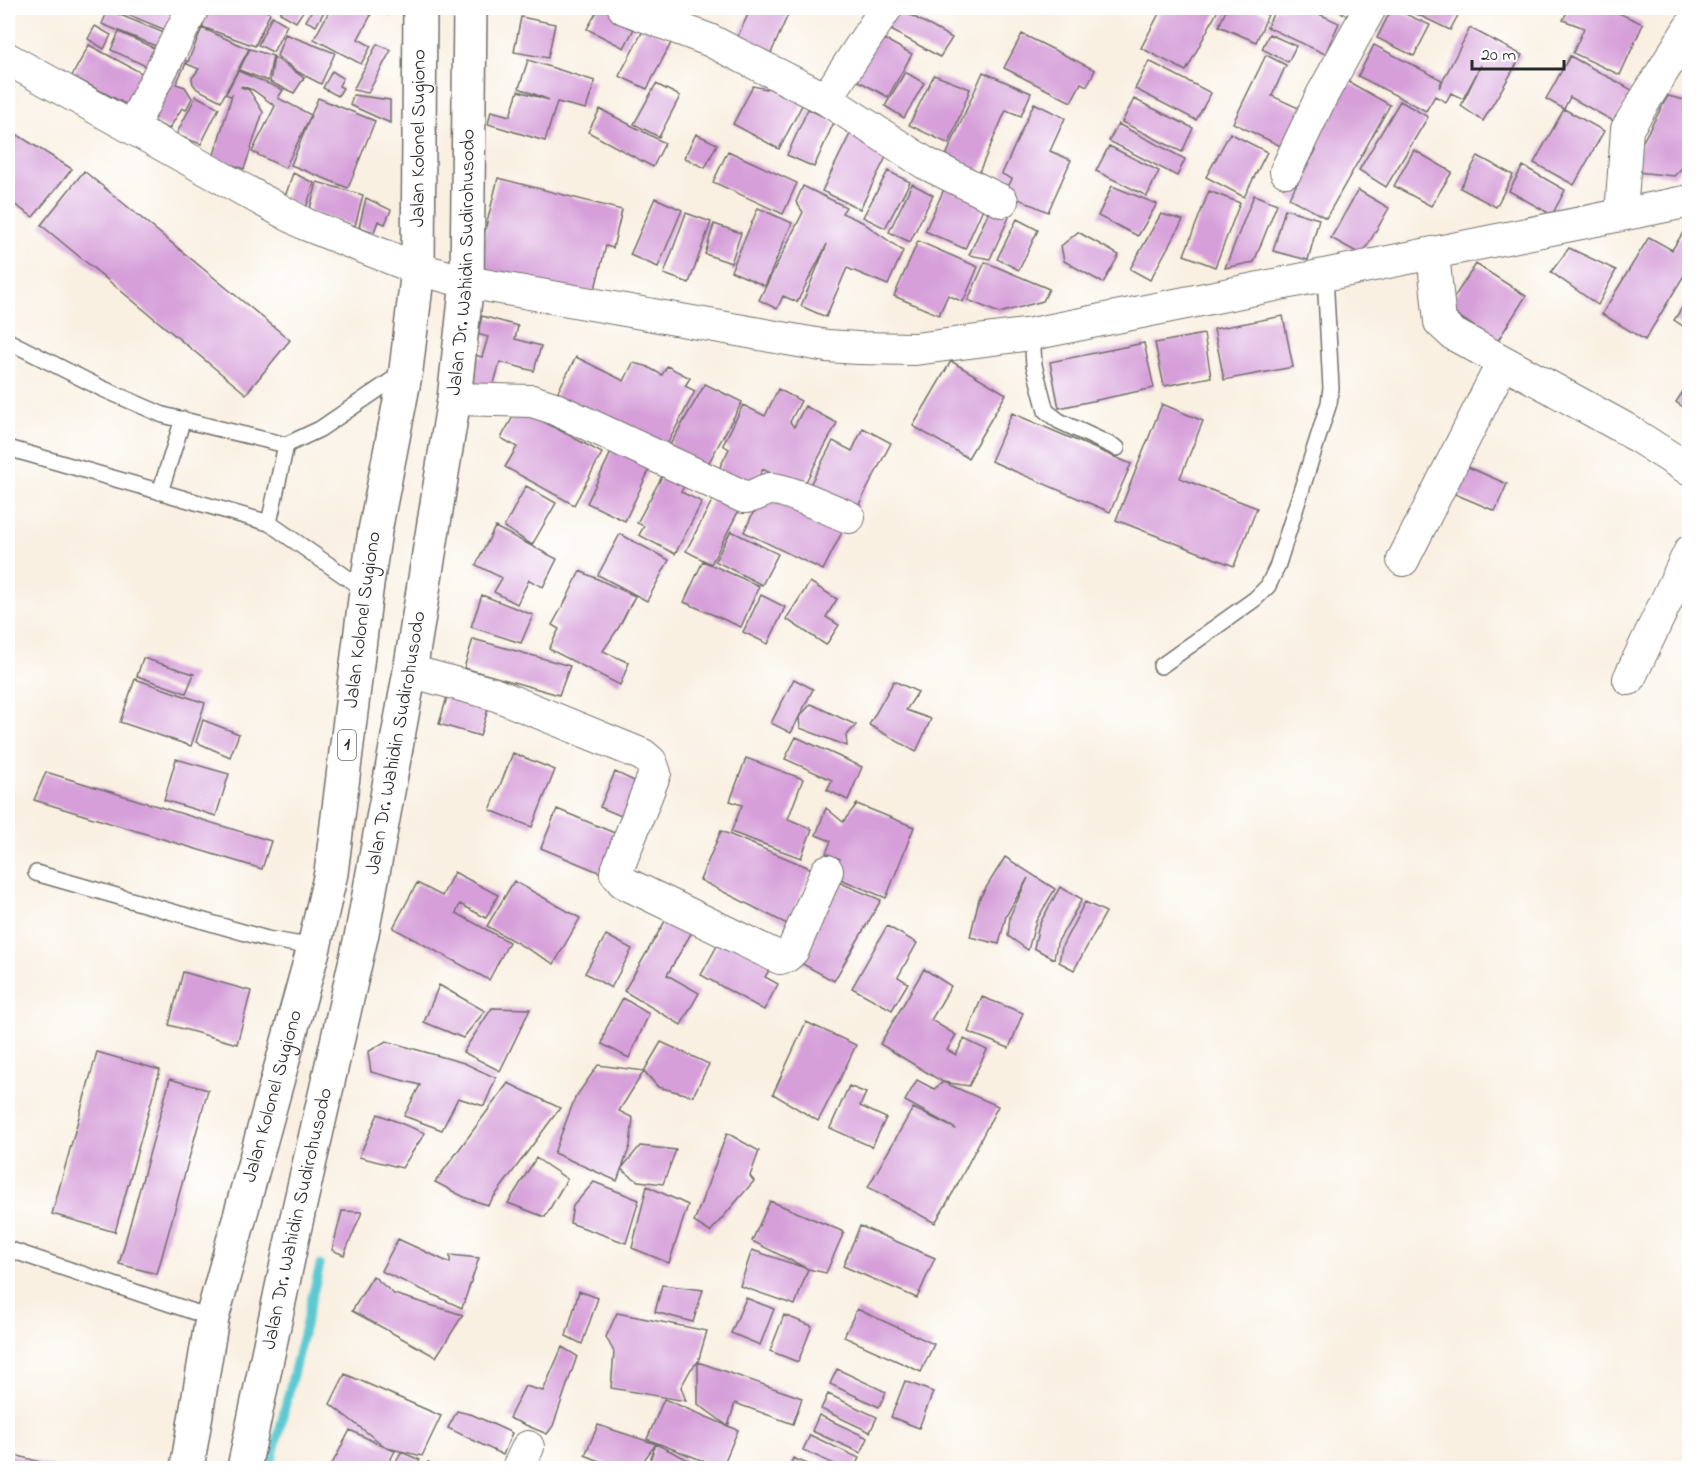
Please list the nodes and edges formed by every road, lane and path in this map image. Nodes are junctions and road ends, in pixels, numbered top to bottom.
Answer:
1 (193, 8) edge
2 (420, 8) edge
3 (470, 8) edge
4 (624, 8) edge
5 (885, 8) edge
6 (1370, 8) edge
7 (1689, 27) edge
8 (8, 59) edge
9 (826, 99) junction
10 (132, 127) junction
11 (1286, 171) dead end
12 (1002, 201) dead end
13 (1689, 201) edge
14 (1621, 214) junction
15 (1433, 262) junction
16 (418, 269) junction
17 (467, 282) junction
18 (1326, 288) junction
19 (1033, 340) junction
20 (8, 341) edge
21 (1503, 362) junction
22 (406, 370) junction
23 (454, 399) junction
24 (183, 419) junction
25 (286, 445) junction
26 (8, 448) edge
27 (1117, 448) dead end
28 (1689, 470) edge
29 (160, 492) junction
30 (849, 517) dead end
31 (269, 523) junction
32 (1689, 551) edge
33 (1403, 560) dead end
34 (366, 591) junction
35 (1161, 666) dead end
36 (411, 671) junction
37 (1629, 679) dead end
38 (827, 871) dead end
39 (36, 873) dead end
40 (314, 947) junction
41 (8, 1249) edge
42 (212, 1318) junction
43 (188, 1468) edge
44 (244, 1468) edge

1 - 10 street
2 - 16 highway, Jalan Kolonel Sugiono / 1
3 - 17 highway, Jalan Dr. Wahidin Sudirohusodo
4 - 9 street
5 - 9 street
6 - 11 street
7 - 14 street
8 - 10 street
9 - 12 street
10 - 16 street
13 - 14 street
14 - 15 street
15 - 18 street
15 - 21 street
16 - 17 street
16 - 22 highway, Jalan Kolonel Sugiono / 1
17 - 19 street
17 - 23 highway, Jalan Dr. Wahidin Sudirohusodo
18 - 19 street
18 - 35 lane
19 - 27 lane
20 - 24 lane
21 - 28 street
21 - 33 street
22 - 25 lane
22 - 34 highway, Jalan Kolonel Sugiono / 1
23 - 30 street
23 - 36 highway, Jalan Dr. Wahidin Sudirohusodo
24 - 25 lane
24 - 29 lane
25 - 31 lane
26 - 29 lane
29 - 31 lane
31 - 34 lane
32 - 37 street
34 - 40 highway, Jalan Kolonel Sugiono / 1
36 - 38 street
36 - 44 highway, Jalan Dr. Wahidin Sudirohusodo
39 - 40 lane
40 - 42 highway, Jalan Kolonel Sugiono / 1
41 - 42 lane
42 - 43 highway, Jalan Kolonel Sugiono / 1

